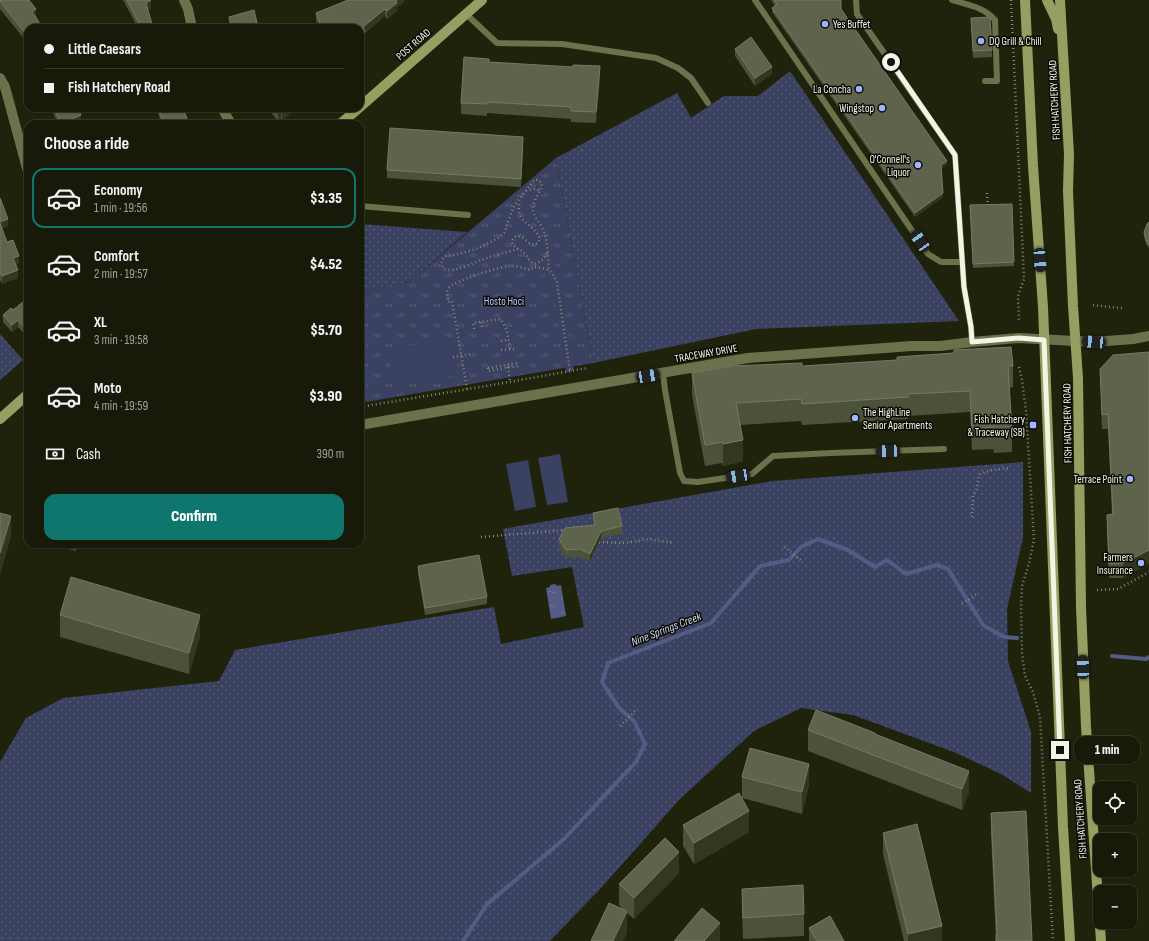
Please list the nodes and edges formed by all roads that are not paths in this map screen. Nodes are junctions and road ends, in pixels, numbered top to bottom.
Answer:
1 (184, 0) edge
2 (482, 0) edge
3 (755, 0) edge
4 (856, 0) edge
5 (952, 0) edge
6 (1025, 0) edge
7 (1047, 0) edge
8 (1060, 0) edge
9 (466, 14) junction
10 (191, 24) edge
11 (1063, 48) junction
12 (0, 78) edge
13 (985, 81) dead end
14 (364, 103) edge
15 (708, 104) dead end
16 (353, 112) edge
17 (344, 120) edge
18 (24, 157) edge
19 (364, 206) edge
20 (468, 214) dead end
21 (962, 262) junction
22 (1149, 336) edge
23 (1044, 340) junction
24 (1075, 341) junction
25 (972, 342) junction
26 (663, 373) junction
27 (24, 398) edge
28 (0, 419) edge
29 (364, 424) edge
30 (944, 449) dead end
31 (1070, 941) edge
32 (1101, 941) edge

1 - 10 street
2 - 9 main road, POST ROAD
3 - 21 lane
4 - 21 lane
5 - 13 lane
6 - 23 main road, FISH HATCHERY ROAD
7 - 11 main road
8 - 11 main road, FISH HATCHERY ROAD
9 - 14 main road, POST ROAD
9 - 15 lane
11 - 24 main road, FISH HATCHERY ROAD
12 - 18 street
16 - 17 main road, POST ROAD
19 - 20 lane
21 - 25 lane
22 - 24 street, TRACEWAY DRIVE
23 - 24 street, TRACEWAY DRIVE
23 - 25 street, TRACEWAY DRIVE
23 - 31 main road, FISH HATCHERY ROAD
24 - 32 main road, FISH HATCHERY ROAD
25 - 26 street, TRACEWAY DRIVE
26 - 29 street, TRACEWAY DRIVE
26 - 30 lane
27 - 28 main road

